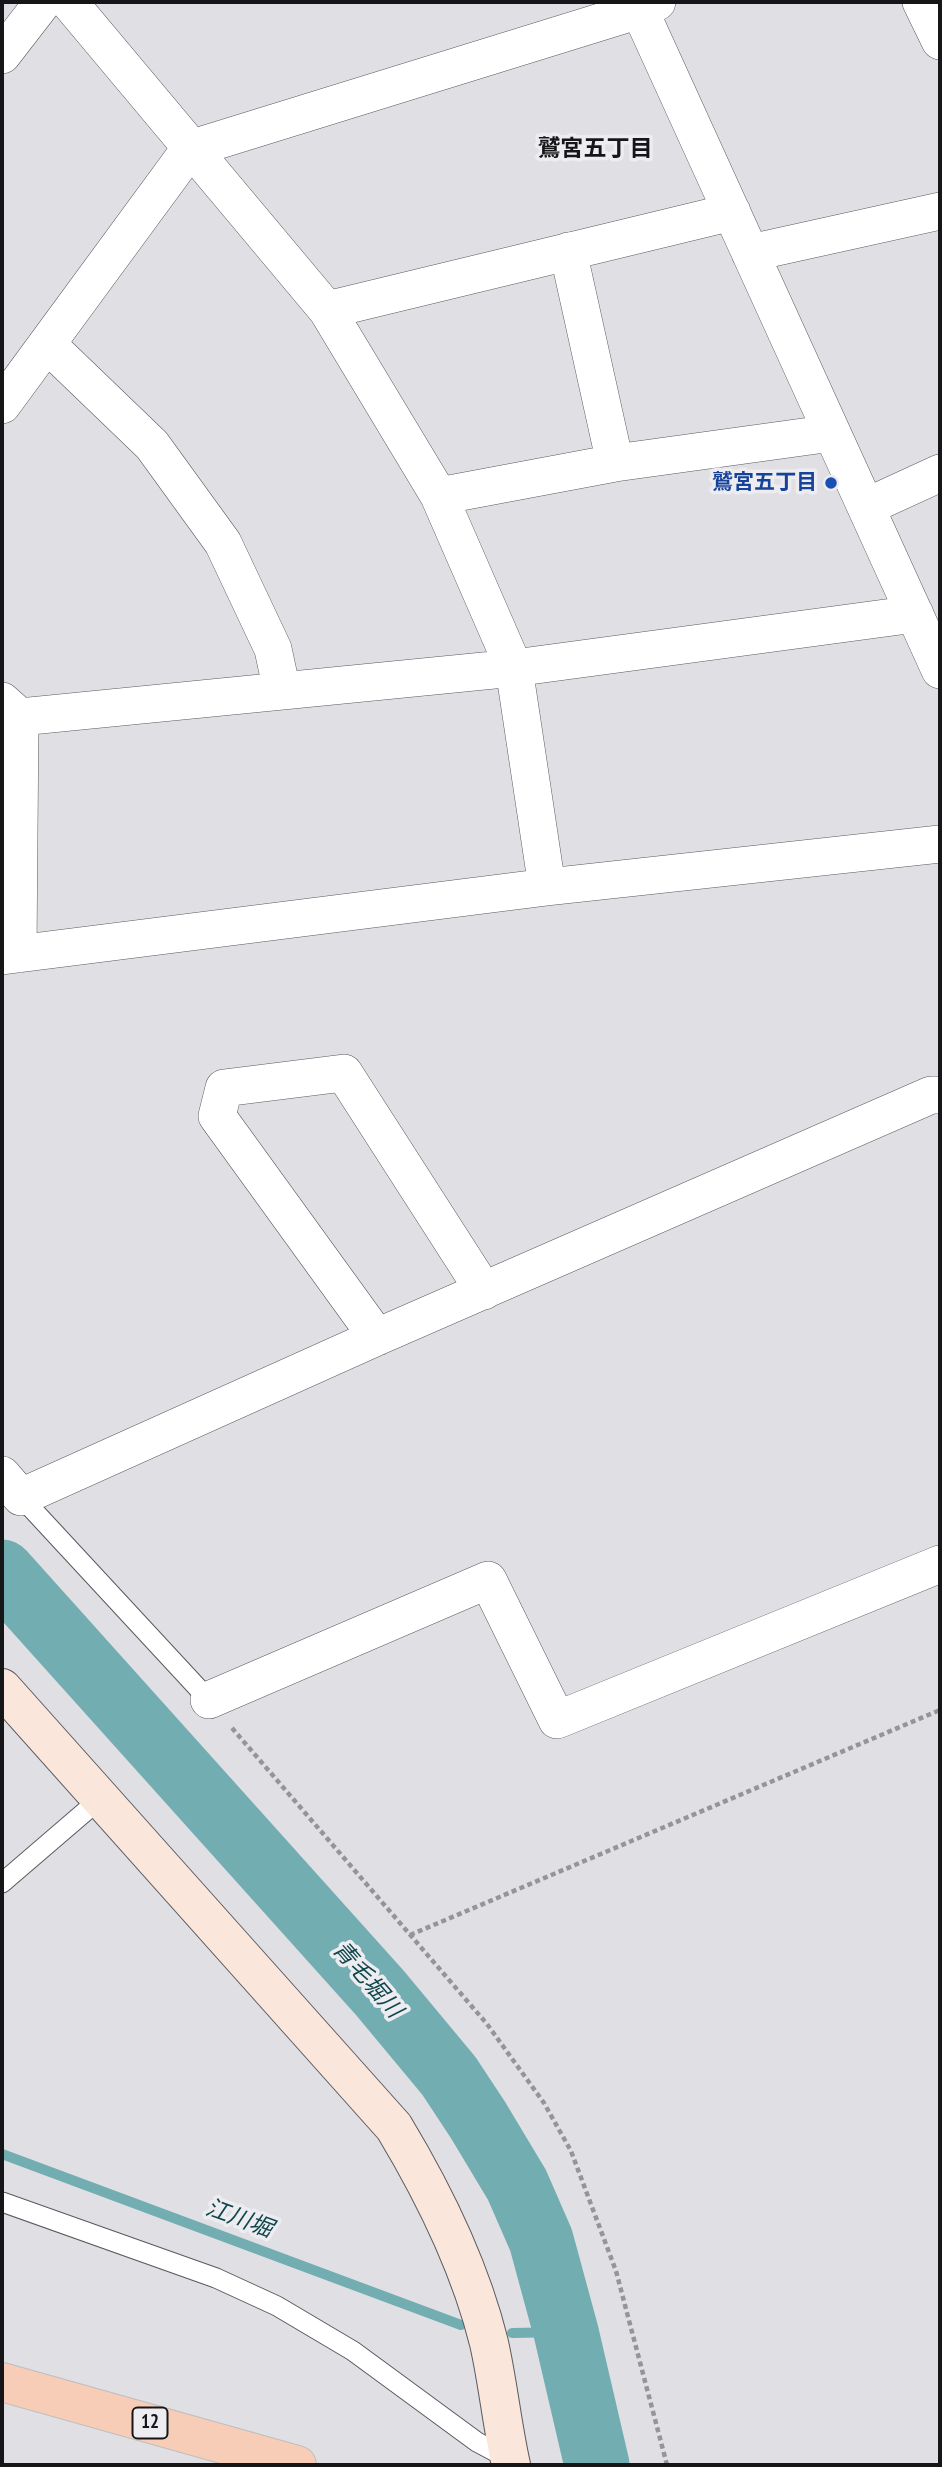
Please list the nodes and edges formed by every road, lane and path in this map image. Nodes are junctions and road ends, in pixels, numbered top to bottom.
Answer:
1 (43, 2) edge
2 (69, 2) edge
3 (921, 2) edge
4 (644, 4) edge
5 (940, 41) edge
6 (2, 55) edge
7 (190, 149) junction
8 (940, 211) edge
9 (732, 212) junction
10 (568, 251) junction
11 (750, 253) junction
12 (327, 310) junction
13 (47, 344) junction
14 (2, 405) edge
15 (832, 433) junction
16 (615, 463) junction
17 (940, 473) edge
18 (439, 496) junction
19 (866, 507) junction
20 (915, 614) junction
21 (514, 668) junction
22 (940, 670) edge
23 (282, 691) junction
24 (11, 709) edge
25 (940, 844) edge
26 (547, 887) junction
27 (10, 955) edge
28 (940, 1095) edge
29 (484, 1291) junction
30 (377, 1337) junction
31 (12, 1486) edge
32 (940, 1564) edge
33 (2, 1688) edge
34 (209, 1700) junction
35 (940, 1710) edge
36 (101, 1798) junction
37 (2, 1883) edge
38 (410, 1935) junction
39 (2, 2202) edge
40 (2, 2382) edge
41 (510, 2463) edge
42 (297, 2465) edge
43 (667, 2465) edge

1 - 6 street
2 - 7 street
3 - 5 street
4 - 7 street
4 - 9 street
7 - 12 street
7 - 13 street
8 - 11 street
9 - 10 street
9 - 11 street
10 - 12 street
10 - 16 street
11 - 15 street
12 - 18 street
13 - 14 street
13 - 23 street
15 - 16 street
15 - 19 street
16 - 18 street
17 - 19 street
18 - 21 street
19 - 20 street
20 - 21 street
20 - 22 street
21 - 23 street
21 - 26 street
23 - 24 street
24 - 27 street
25 - 26 street
26 - 27 street
28 - 29 street
29 - 30 street
29 - 30 street
30 - 31 street
31 - 34 lane
32 - 34 street
33 - 36 street
34 - 38 path
35 - 38 path
36 - 37 lane
36 - 41 street
38 - 43 path
39 - 41 lane
40 - 42 main road, 12

